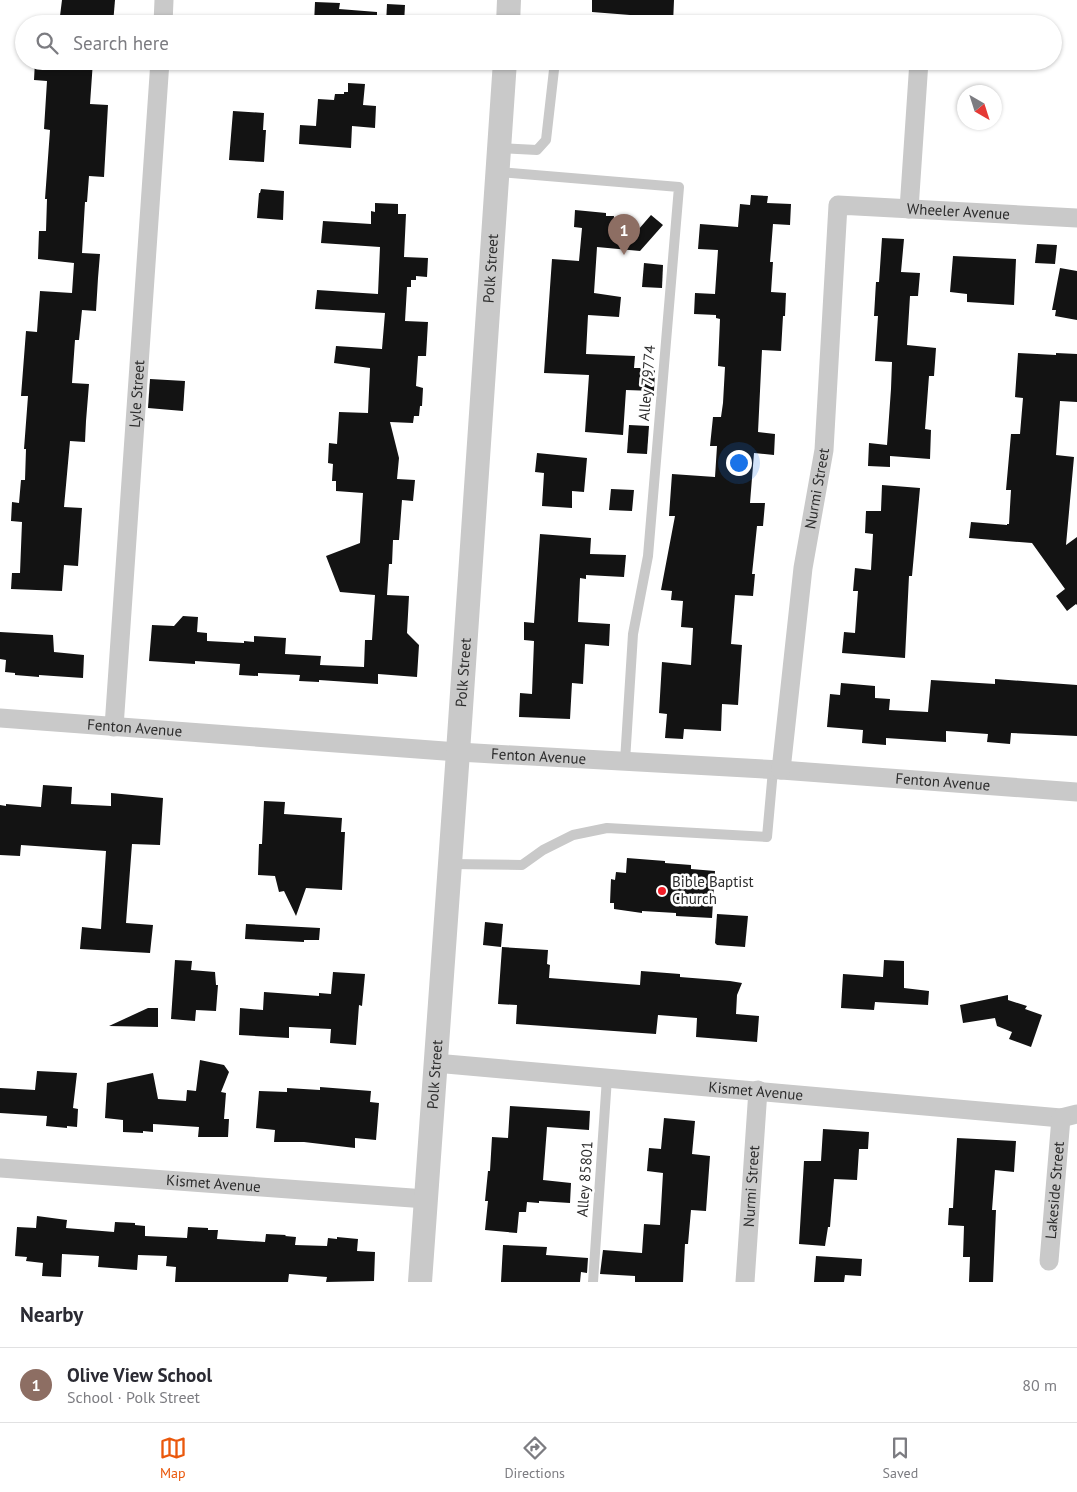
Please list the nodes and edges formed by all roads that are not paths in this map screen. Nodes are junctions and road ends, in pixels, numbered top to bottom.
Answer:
1 (164, 0) edge
2 (510, 0) edge
3 (163, 15) edge
4 (509, 15) edge
5 (159, 70) edge
6 (504, 70) edge
7 (554, 70) edge
8 (919, 70) edge
9 (500, 148) junction
10 (498, 172) junction
11 (838, 205) joint
12 (909, 209) junction
13 (1077, 218) edge
14 (0, 718) edge
15 (114, 727) junction
16 (458, 752) junction
17 (625, 761) junction
18 (777, 770) junction
19 (1077, 792) edge
20 (450, 864) junction
21 (435, 1063) junction
22 (607, 1078) junction
23 (758, 1090) junction
24 (1069, 1116) edge
25 (0, 1168) edge
26 (426, 1199) junction
27 (1049, 1262) dead end
28 (420, 1282) edge
29 (593, 1282) edge
30 (745, 1282) edge

1 - 3 street
2 - 4 street
5 - 15 street, Lyle Street
6 - 9 street, Polk Street
7 - 9 lane
8 - 12 street
9 - 10 street, Polk Street
10 - 16 street, Polk Street
10 - 17 lane, Alley 79774
11 - 12 street, Wheeler Avenue
11 - 18 street, Nurmi Street
12 - 13 street, Wheeler Avenue
14 - 15 street, Fenton Avenue
15 - 16 street, Fenton Avenue
16 - 17 street, Fenton Avenue
16 - 20 street, Polk Street
17 - 18 street, Fenton Avenue
18 - 19 street, Fenton Avenue
18 - 20 lane
20 - 21 street, Polk Street
21 - 22 street, Kismet Avenue
21 - 26 street, Polk Street
22 - 23 street, Kismet Avenue
22 - 29 lane, Alley 85801
23 - 24 street, Kismet Avenue
23 - 30 street, Nurmi Street
24 - 27 street, Lakeside Street
25 - 26 street, Kismet Avenue
26 - 28 street, Polk Street

